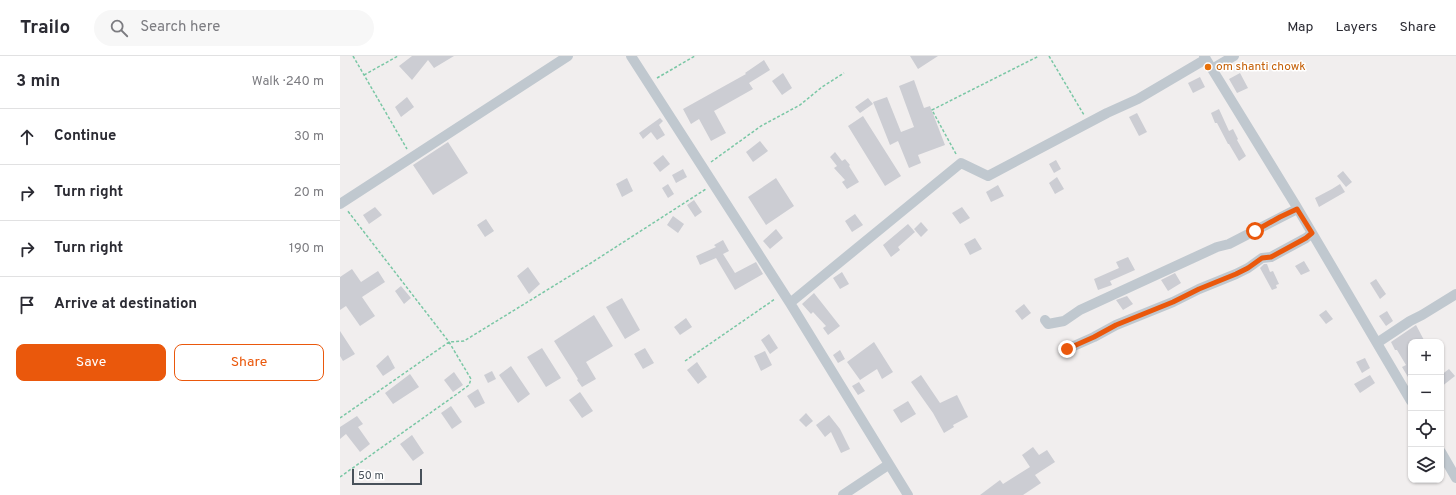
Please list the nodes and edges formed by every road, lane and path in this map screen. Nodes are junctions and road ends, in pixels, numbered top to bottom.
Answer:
1 (353, 56) edge
2 (398, 56) edge
3 (568, 56) edge
4 (631, 56) edge
5 (696, 56) edge
6 (1039, 56) edge
7 (1049, 56) edge
8 (1234, 56) edge
9 (1205, 57) edge
10 (1212, 69) junction
11 (844, 73) dead end
12 (364, 76) junction
13 (648, 82) junction
14 (1089, 123) junction
15 (412, 157) junction
16 (961, 163) junction
17 (702, 167) junction
18 (714, 185) junction
19 (342, 206) edge
20 (1297, 209) junction
21 (1312, 233) junction
22 (783, 293) junction
23 (1456, 294) edge
24 (790, 303) junction
25 (1045, 320) dead end
26 (449, 342) junction
27 (1377, 343) junction
28 (1067, 349) dead end
29 (685, 361) dead end
30 (1408, 396) edge
31 (340, 418) edge
32 (1444, 457) edge
33 (888, 465) junction
34 (340, 477) edge
35 (1456, 478) edge
36 (843, 495) edge
37 (908, 495) edge

1 - 12 path
2 - 12 path
3 - 15 street
4 - 13 street
5 - 13 path
6 - 16 path
7 - 14 path
8 - 10 street
9 - 10 street
9 - 14 street
10 - 20 street
11 - 17 path
12 - 15 path
13 - 17 street
14 - 16 street
15 - 19 street
16 - 24 street
17 - 18 street
18 - 22 street
18 - 26 path
19 - 26 path
20 - 21 street
20 - 25 street
21 - 27 street
21 - 28 street
22 - 24 street
22 - 29 path
23 - 27 street
24 - 33 street
26 - 31 path
26 - 34 path
27 - 30 street
32 - 35 street
33 - 36 street
33 - 37 street

